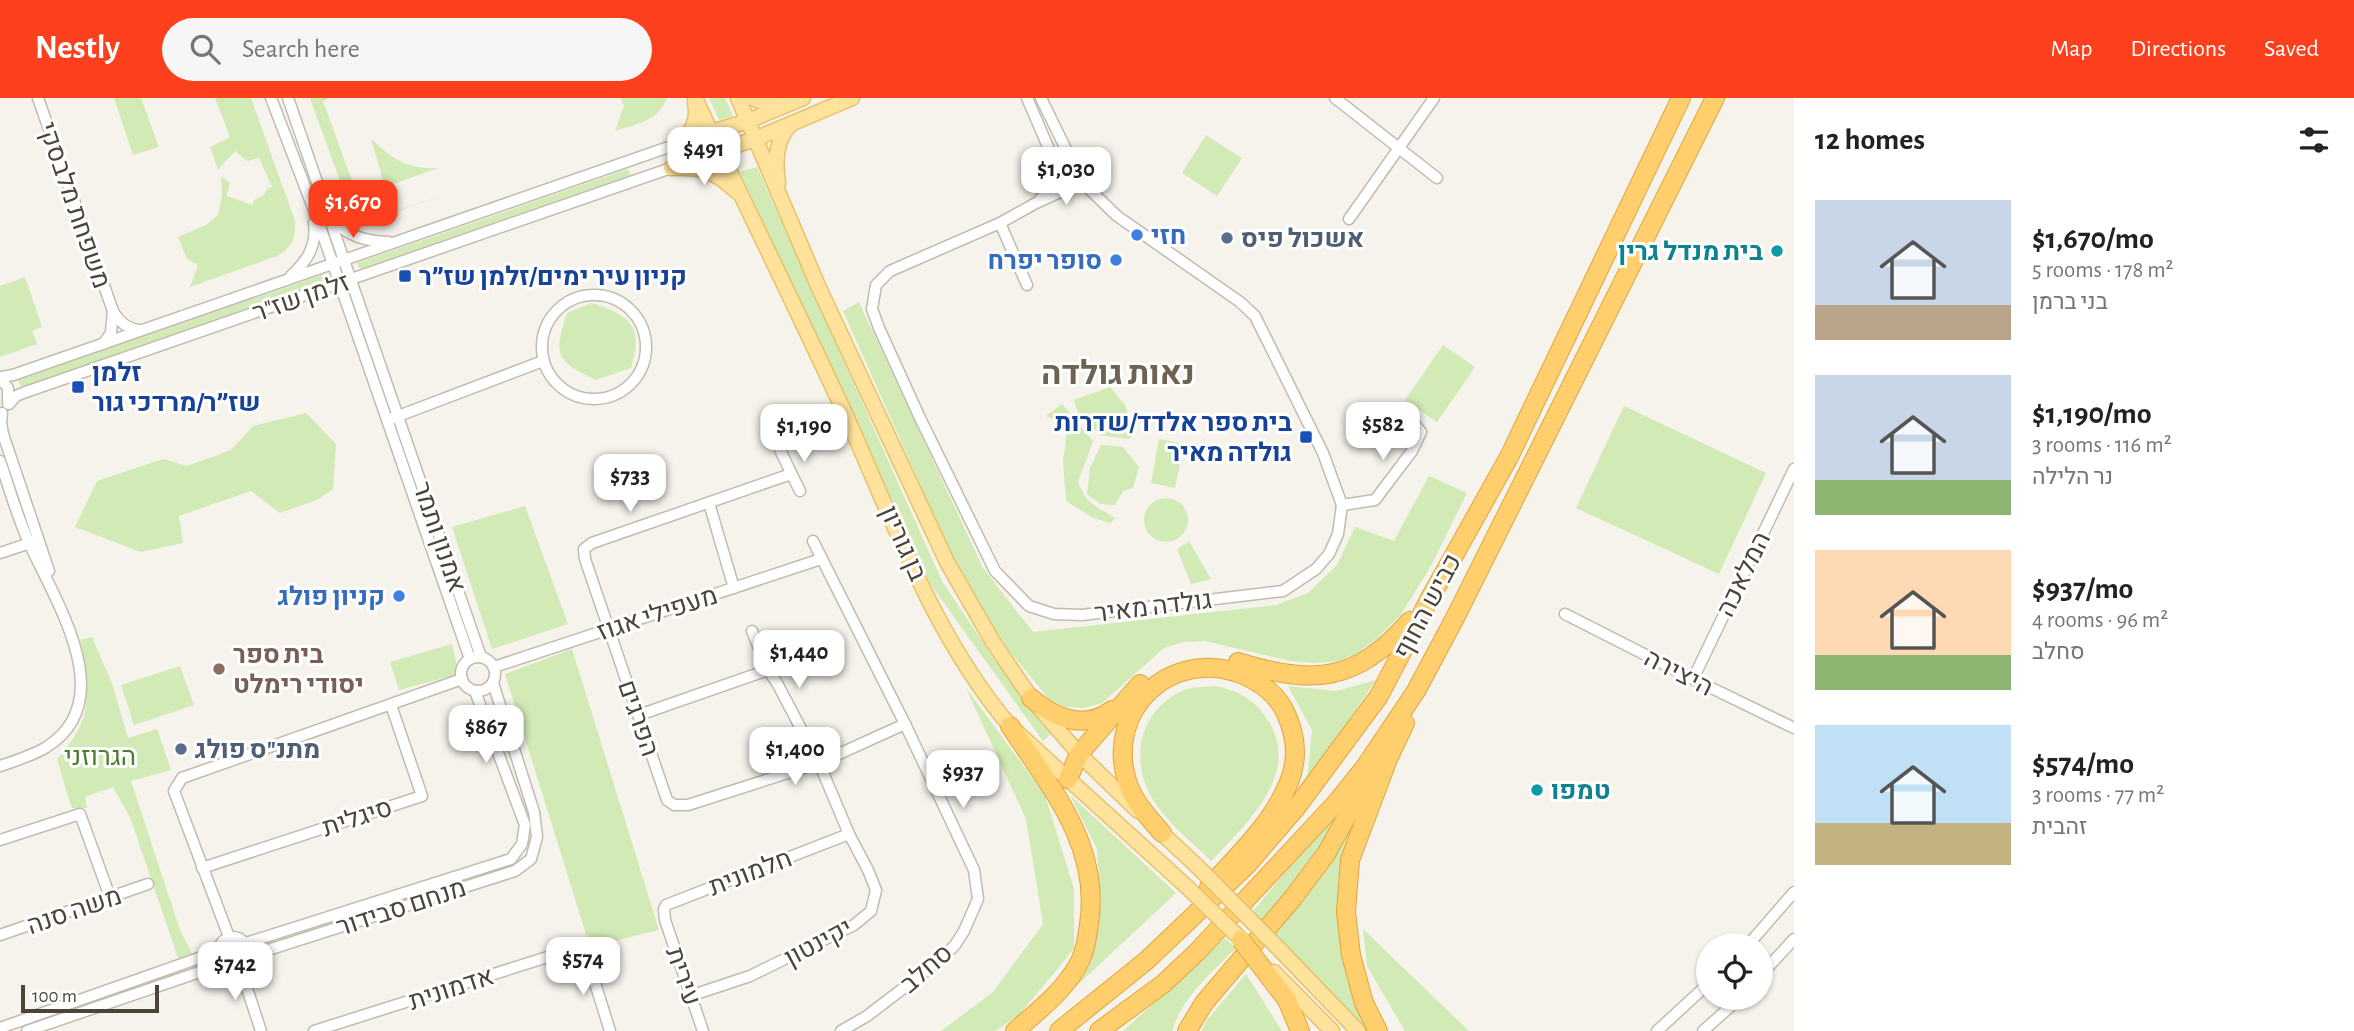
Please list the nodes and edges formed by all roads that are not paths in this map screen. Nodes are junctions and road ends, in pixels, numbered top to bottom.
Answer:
1 (38, 98) edge
2 (271, 98) edge
3 (288, 98) edge
4 (695, 98) edge
5 (738, 98) edge
6 (752, 98) edge
7 (803, 98) edge
8 (852, 98) edge
9 (1027, 98) edge
10 (1041, 98) edge
11 (1335, 98) edge
12 (1434, 98) edge
13 (1681, 98) edge
14 (1715, 98) edge
15 (787, 105) junction
16 (748, 121) junction
17 (792, 124) junction
18 (712, 132) junction
19 (755, 139) junction
20 (676, 145) junction
21 (1399, 149) junction
22 (720, 151) junction
23 (671, 168) junction
24 (1074, 169) junction
25 (1061, 177) junction
26 (1437, 178) dead end
27 (1082, 182) junction
28 (1071, 187) junction
29 (306, 190) junction
30 (740, 195) junction
31 (781, 199) junction
32 (1036, 203) junction
33 (329, 215) junction
34 (1349, 219) dead end
35 (1000, 223) junction
36 (396, 242) junction
37 (344, 260) junction
38 (333, 264) junction
39 (381, 269) junction
40 (286, 280) junction
41 (345, 281) junction
42 (1027, 285) dead end
43 (311, 293) junction
44 (348, 308) junction
45 (361, 308) junction
46 (113, 311) junction
47 (143, 330) junction
48 (103, 344) junction
49 (543, 361) junction
50 (0, 378) edge
51 (1391, 409) dead end
52 (4, 410) edge
53 (399, 416) junction
54 (387, 420) junction
55 (780, 450) dead end
56 (0, 461) edge
57 (1794, 469) edge
58 (791, 474) junction
59 (800, 491) dead end
60 (709, 503) junction
61 (1342, 505) junction
62 (813, 541) dead end
63 (34, 542) junction
64 (0, 553) edge
65 (821, 559) junction
66 (734, 588) junction
67 (1429, 600) junction
68 (1565, 614) dead end
69 (1456, 616) junction
70 (608, 629) junction
71 (752, 632) dead end
72 (476, 658) junction
73 (494, 667) junction
74 (768, 670) junction
75 (462, 679) junction
76 (1693, 679) junction
77 (493, 683) junction
78 (475, 691) junction
79 (1416, 691) junction
80 (1031, 698) junction
81 (1124, 702) junction
82 (391, 705) junction
83 (639, 715) junction
84 (905, 724) junction
85 (1010, 726) junction
86 (1794, 728) edge
87 (1079, 754) junction
88 (819, 763) junction
89 (0, 765) edge
90 (1068, 779) junction
91 (1162, 833) junction
92 (849, 834) junction
93 (0, 840) edge
94 (202, 868) junction
95 (148, 884) dead end
96 (1794, 892) edge
97 (110, 897) junction
98 (666, 920) joint
99 (1758, 933) edge
100 (0, 935) edge
101 (229, 937) junction
102 (1794, 939) edge
103 (1241, 940) joint
104 (246, 943) junction
105 (219, 951) junction
106 (243, 960) junction
107 (1146, 961) junction
108 (1773, 962) edge
109 (226, 963) junction
110 (1265, 967) junction
111 (1696, 995) edge
112 (690, 996) junction
113 (1727, 1010) edge
114 (0, 1028) edge
115 (337, 1028) edge
116 (27, 1031) edge
117 (261, 1031) edge
118 (314, 1031) edge
119 (610, 1031) edge
120 (703, 1031) edge
121 (841, 1031) edge
122 (1015, 1031) edge
123 (1059, 1031) edge
124 (1099, 1031) edge
125 (1187, 1031) edge
126 (1300, 1031) edge
127 (1332, 1031) edge
128 (1358, 1031) edge
129 (1378, 1031) edge
130 (1657, 1031) edge
131 (1703, 1031) edge

1 - 46 street, משפחת מלבסקי
2 - 29 street
3 - 33 street, אמנון ותמר
4 - 18 main road, בן גוריון
4 - 20 main road
5 - 16 main road, בן גוריון
6 - 15 main road
7 - 15 main road, זלמן שז"ר
8 - 17 main road, זלמן שז"ר
9 - 25 street
10 - 24 street
11 - 21 street
12 - 21 street
13 - 67 highway, כביש החוף
14 - 69 highway, כביש החוף
15 - 16 main road, זלמן שז"ר
16 - 18 main road, זלמן שז"ר
16 - 19 main road, בן גוריון
17 - 19 main road, זלמן שז"ר
17 - 31 main road
18 - 20 street, זלמן שז"ר
18 - 22 main road, בן גוריון
19 - 22 main road, זלמן שז"ר
19 - 31 main road, בן גוריון
20 - 36 street, זלמן שז"ר
21 - 26 street
21 - 34 street
22 - 23 street, זלמן שז"ר
22 - 30 main road, בן גוריון
23 - 30 main road
23 - 39 street, זלמן שז"ר
24 - 25 street, גולדה מאיר
24 - 27 street
25 - 28 street
25 - 32 street, גולדה מאיר
27 - 28 street, גולדה מאיר
27 - 61 street
28 - 32 street, גולדה מאיר
29 - 38 street, אמנון ותמר
29 - 40 street
30 - 85 main road, בן גוריון
31 - 80 main road, בן גוריון
32 - 35 street, גולדה מאיר
33 - 36 street
33 - 37 street, אמנון ותמר
35 - 42 street
35 - 61 street, גולדה מאיר
36 - 37 street, זלמן שז"ר
37 - 38 street, זלמן שז"ר
37 - 41 street, אמנון ותמר
38 - 40 street, זלמן שז"ר
38 - 41 street, אמנון ותמר
39 - 41 street, זלמן שז"ר
39 - 45 street
40 - 47 street, זלמן שז"ר
41 - 43 street, זלמן שז"ר
41 - 44 street, אמנון ותמר
41 - 45 street, אמנון ותמר
43 - 44 street
43 - 52 street, זלמן שז"ר
44 - 54 street, אמנון ותמר
45 - 53 street, אמנון ותמר
46 - 47 street, משפחת מלבסקי
46 - 48 street, משפחת מלבסקי
47 - 48 street, זלמן שז"ר
48 - 50 street, זלמן שז"ר
49 - 49 street
49 - 53 street
50 - 52 street
51 - 61 street
52 - 63 street
53 - 54 street
53 - 72 street, אמנון ותמר
54 - 72 street, אמנון ותמר
55 - 58 street
56 - 63 street
57 - 76 street, המלאכה
58 - 59 street
58 - 60 street
60 - 66 street
60 - 70 street, הפרגים
62 - 65 street, סחלב
63 - 64 street
63 - 89 street
65 - 66 street, מעפילי אגוז
65 - 84 street, סחלב
66 - 70 street, מעפילי אגוז
67 - 81 highway
67 - 107 highway, כביש החוף
68 - 76 street, היצירה
69 - 79 highway, כביש החוף
69 - 129 highway
70 - 73 street, מעפילי אגוז
70 - 83 street, הפרגים
71 - 74 street, יקינטון
72 - 73 street
72 - 75 street
73 - 77 street
74 - 83 street
74 - 88 street, יקינטון
75 - 78 street
75 - 82 street
76 - 86 street, היצירה
77 - 78 street
77 - 106 street, מנחם סבידור
78 - 104 street, מנחם סבידור
79 - 124 highway, כביש החוף
79 - 125 highway
80 - 81 highway
80 - 87 main road, בן גוריון
81 - 87 highway
82 - 94 street
82 - 94 street, סיגלית
83 - 88 street, הפרגים
84 - 88 street
84 - 121 street, סחלב
85 - 90 main road, בן גוריון
85 - 122 highway
87 - 90 highway
87 - 91 main road, בן גוריון
88 - 92 street, יקינטון
90 - 103 main road, בן גוריון, bridge
91 - 107 highway
91 - 128 main road, בן גוריון, bridge
92 - 98 street, חלמונית
92 - 112 street, יקינטון
93 - 97 street
94 - 101 street
95 - 97 street, משה סנה
96 - 99 street
97 - 100 street, משה סנה
98 - 112 street, עירית
101 - 104 street
101 - 105 street
102 - 108 street
103 - 110 highway, bridge
104 - 106 street
105 - 109 street
105 - 114 street
106 - 109 street
106 - 117 street
107 - 123 highway, כביש החוף
109 - 116 street
110 - 126 highway
110 - 127 main road
111 - 130 street
112 - 120 street, עירית
113 - 131 street
115 - 118 street, אדמונית
115 - 119 street, אדמונית

